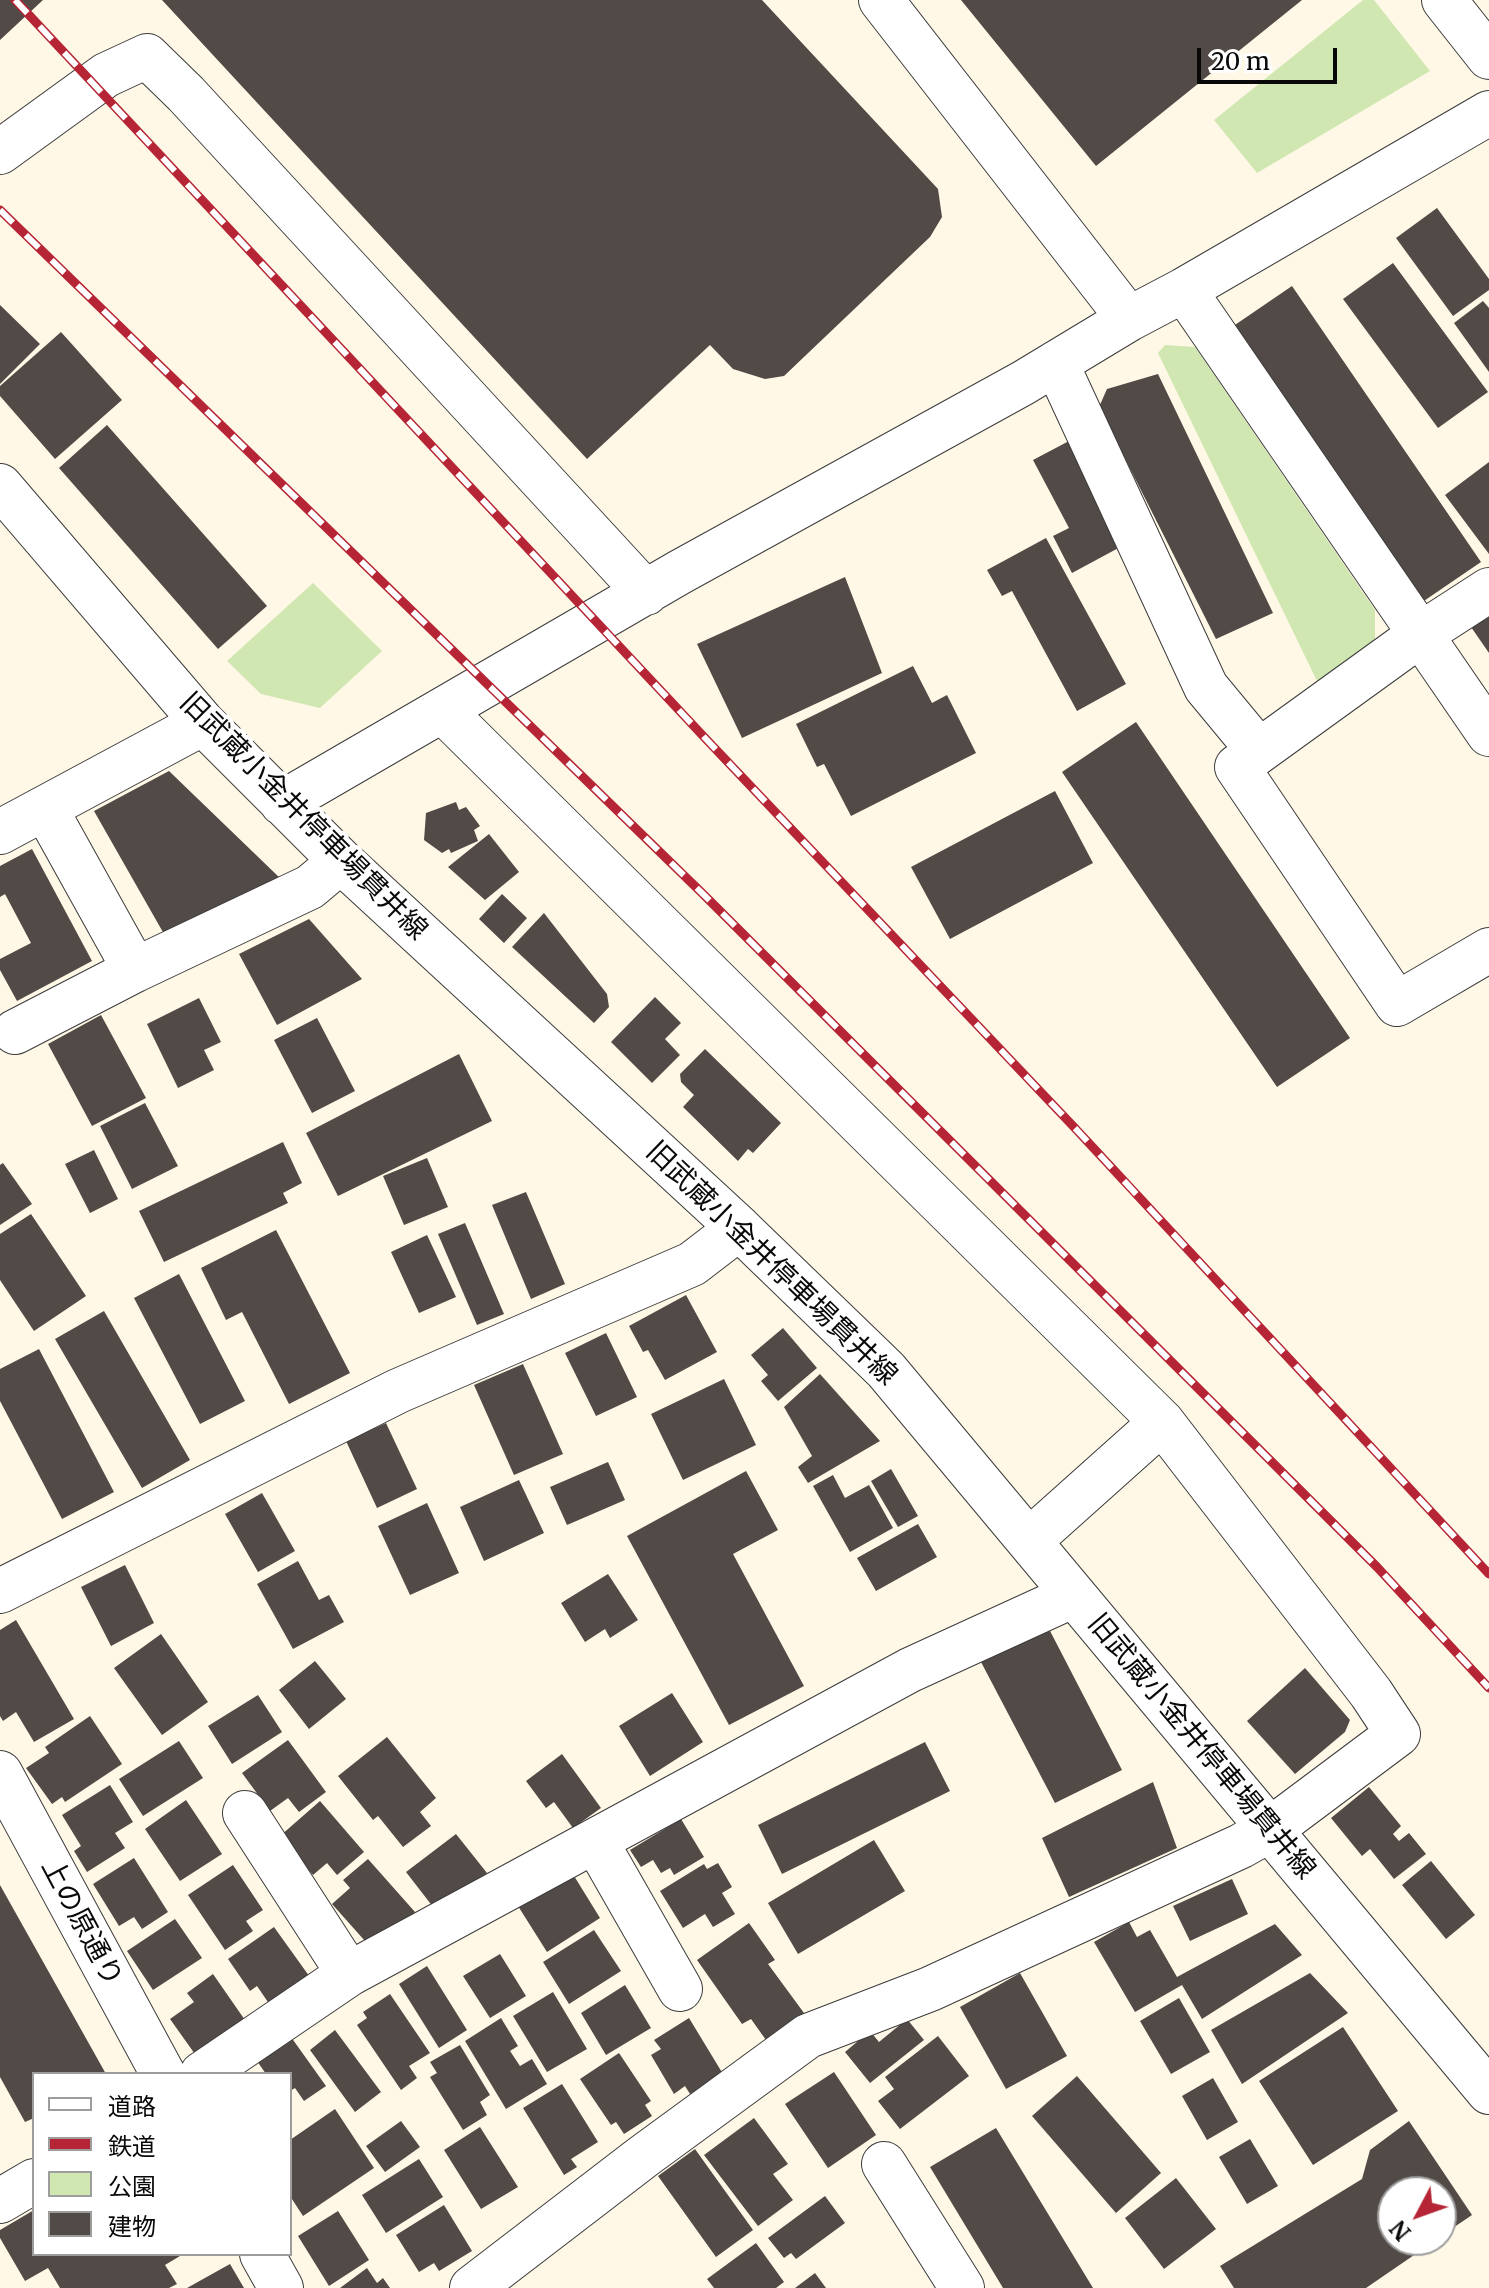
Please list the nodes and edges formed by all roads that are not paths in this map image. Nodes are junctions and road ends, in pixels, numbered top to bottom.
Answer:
1 (881, 0) edge
2 (1444, 0) edge
3 (1489, 57) edge
4 (1489, 113) edge
5 (0, 152) edge
6 (1184, 290) junction
7 (1129, 319) junction
8 (1056, 363) junction
9 (0, 486) edge
10 (1489, 590) edge
11 (646, 593) junction
12 (1421, 634) junction
13 (442, 710) junction
14 (203, 723) junction
15 (1489, 734) edge
16 (1259, 751) junction
17 (282, 803) junction
18 (45, 808) junction
19 (0, 832) edge
20 (341, 861) junction
21 (1489, 950) edge
22 (135, 970) junction
23 (15, 1032) dead end
24 (739, 1228) junction
25 (1162, 1422) junction
26 (1029, 1541) junction
27 (0, 1591) edge
28 (1074, 1595) junction
29 (0, 1773) edge
30 (245, 1813) dead end
31 (1271, 1829) junction
32 (596, 1842) junction
33 (349, 1974) junction
34 (680, 1989) dead end
35 (162, 2072) edge
36 (205, 2072) edge
37 (1489, 2092) edge
38 (884, 2164) dead end
39 (32, 2182) edge
40 (0, 2201) edge
41 (263, 2256) edge
42 (281, 2288) edge
43 (472, 2288) edge
44 (962, 2288) edge

1 - 7 street
2 - 3 street
4 - 6 street
5 - 11 street
6 - 7 street
6 - 12 street
7 - 8 street
8 - 11 street
8 - 16 street
9 - 14 street, 旧武蔵小金井停車場貫井線
10 - 12 street
11 - 13 street
12 - 15 street
12 - 16 street
13 - 17 street
13 - 25 street
14 - 17 street, 旧武蔵小金井停車場貫井線
14 - 18 street
16 - 21 street
17 - 20 street, 旧武蔵小金井停車場貫井線
18 - 19 street
18 - 22 street
20 - 22 street
20 - 24 street, 旧武蔵小金井停車場貫井線
22 - 23 street
24 - 26 street, 旧武蔵小金井停車場貫井線
24 - 27 street
25 - 26 street
25 - 31 street
26 - 28 street, 旧武蔵小金井停車場貫井線
28 - 31 street, 旧武蔵小金井停車場貫井線
28 - 32 street
29 - 35 street, 上の原通り
30 - 33 street
31 - 37 street, 旧武蔵小金井停車場貫井線
31 - 43 street
32 - 33 street
32 - 34 street
33 - 36 street
38 - 44 street
39 - 40 street
41 - 42 street

